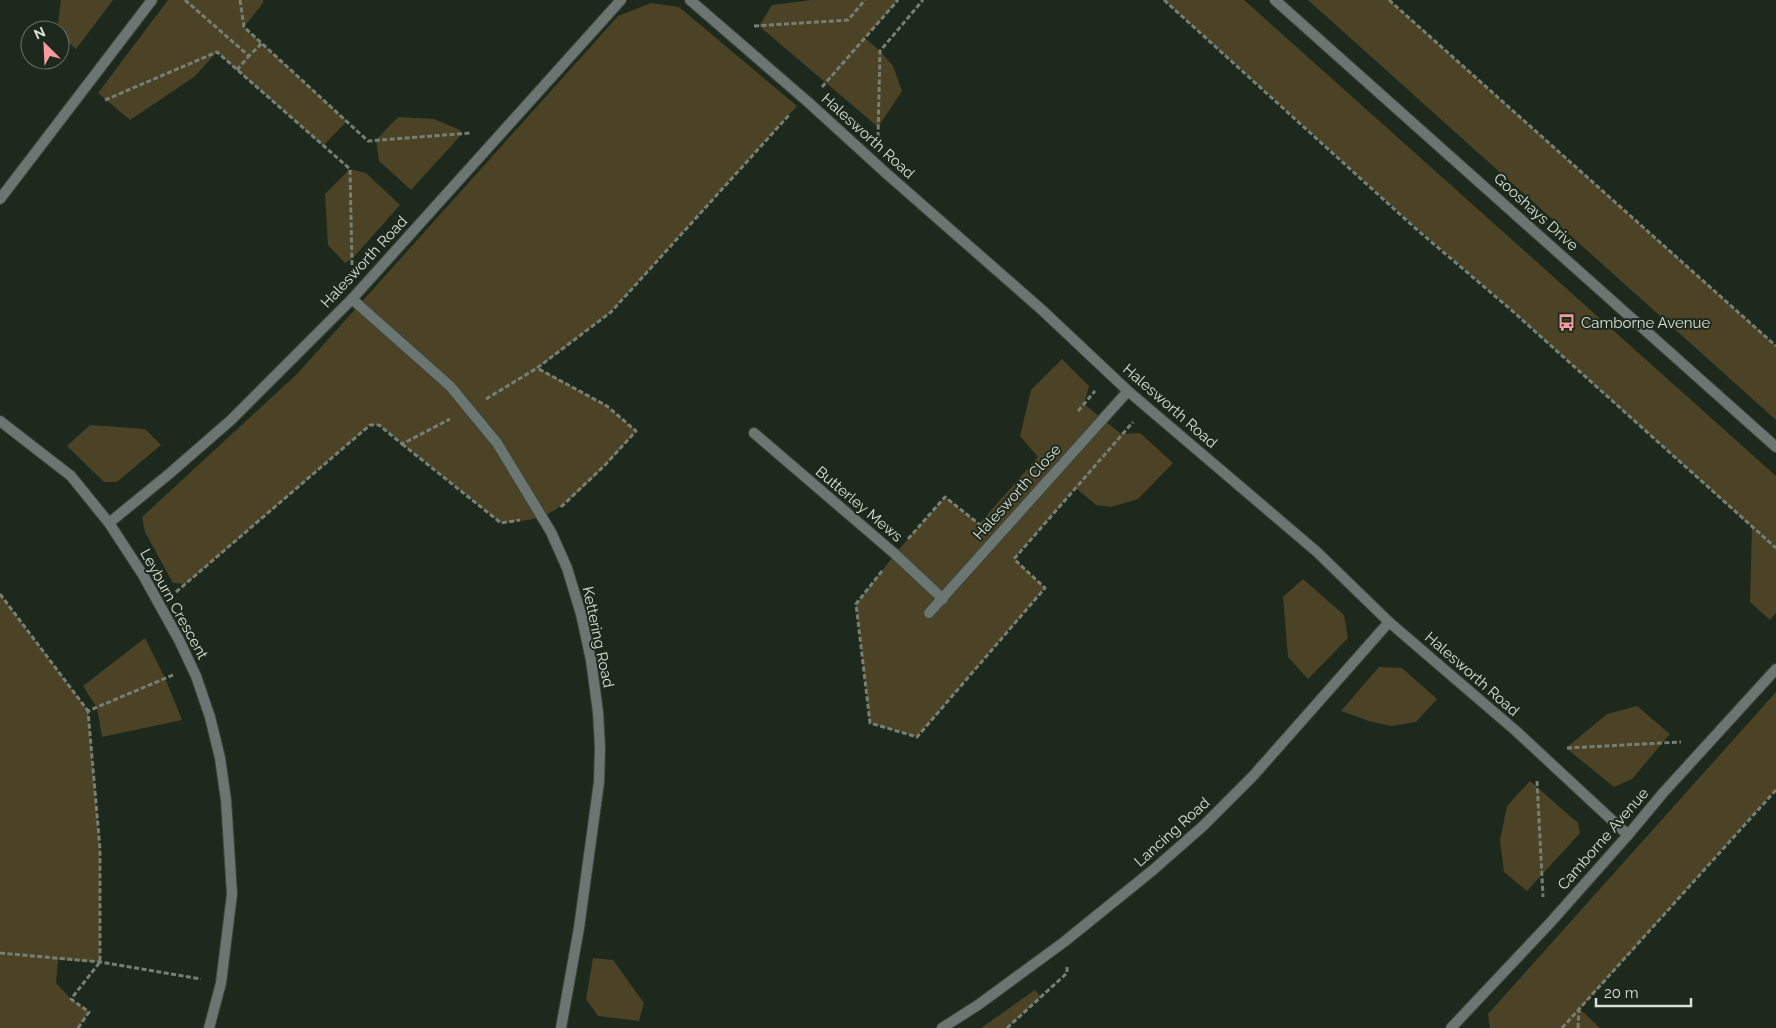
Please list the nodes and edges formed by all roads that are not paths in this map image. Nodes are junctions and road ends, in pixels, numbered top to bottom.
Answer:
1 (152, 0) edge
2 (621, 0) edge
3 (690, 0) edge
4 (1275, 0) edge
5 (0, 199) edge
6 (352, 299) junction
7 (1128, 390) junction
8 (0, 421) edge
9 (754, 434) dead end
10 (1776, 446) edge
11 (109, 523) junction
12 (943, 598) junction
13 (929, 613) dead end
14 (1389, 622) junction
15 (1776, 669) edge
16 (1628, 835) junction
17 (209, 1028) edge
18 (561, 1028) edge
19 (942, 1028) edge
20 (1451, 1028) edge

1 - 5 street
2 - 6 street, Halesworth Road
3 - 7 street, Halesworth Road
4 - 10 street, Gooshays Drive
6 - 11 street, Halesworth Road
6 - 18 street, Kettering Road
7 - 12 street, Halesworth Close
7 - 14 street, Halesworth Road
8 - 11 street, Leyburn Crescent
9 - 12 street, Butterley Mews
11 - 17 street, Leyburn Crescent
12 - 13 street, Halesworth Close
14 - 16 street, Halesworth Road
14 - 19 street, Lancing Road
15 - 16 street, Camborne Avenue
16 - 20 street, Camborne Avenue

